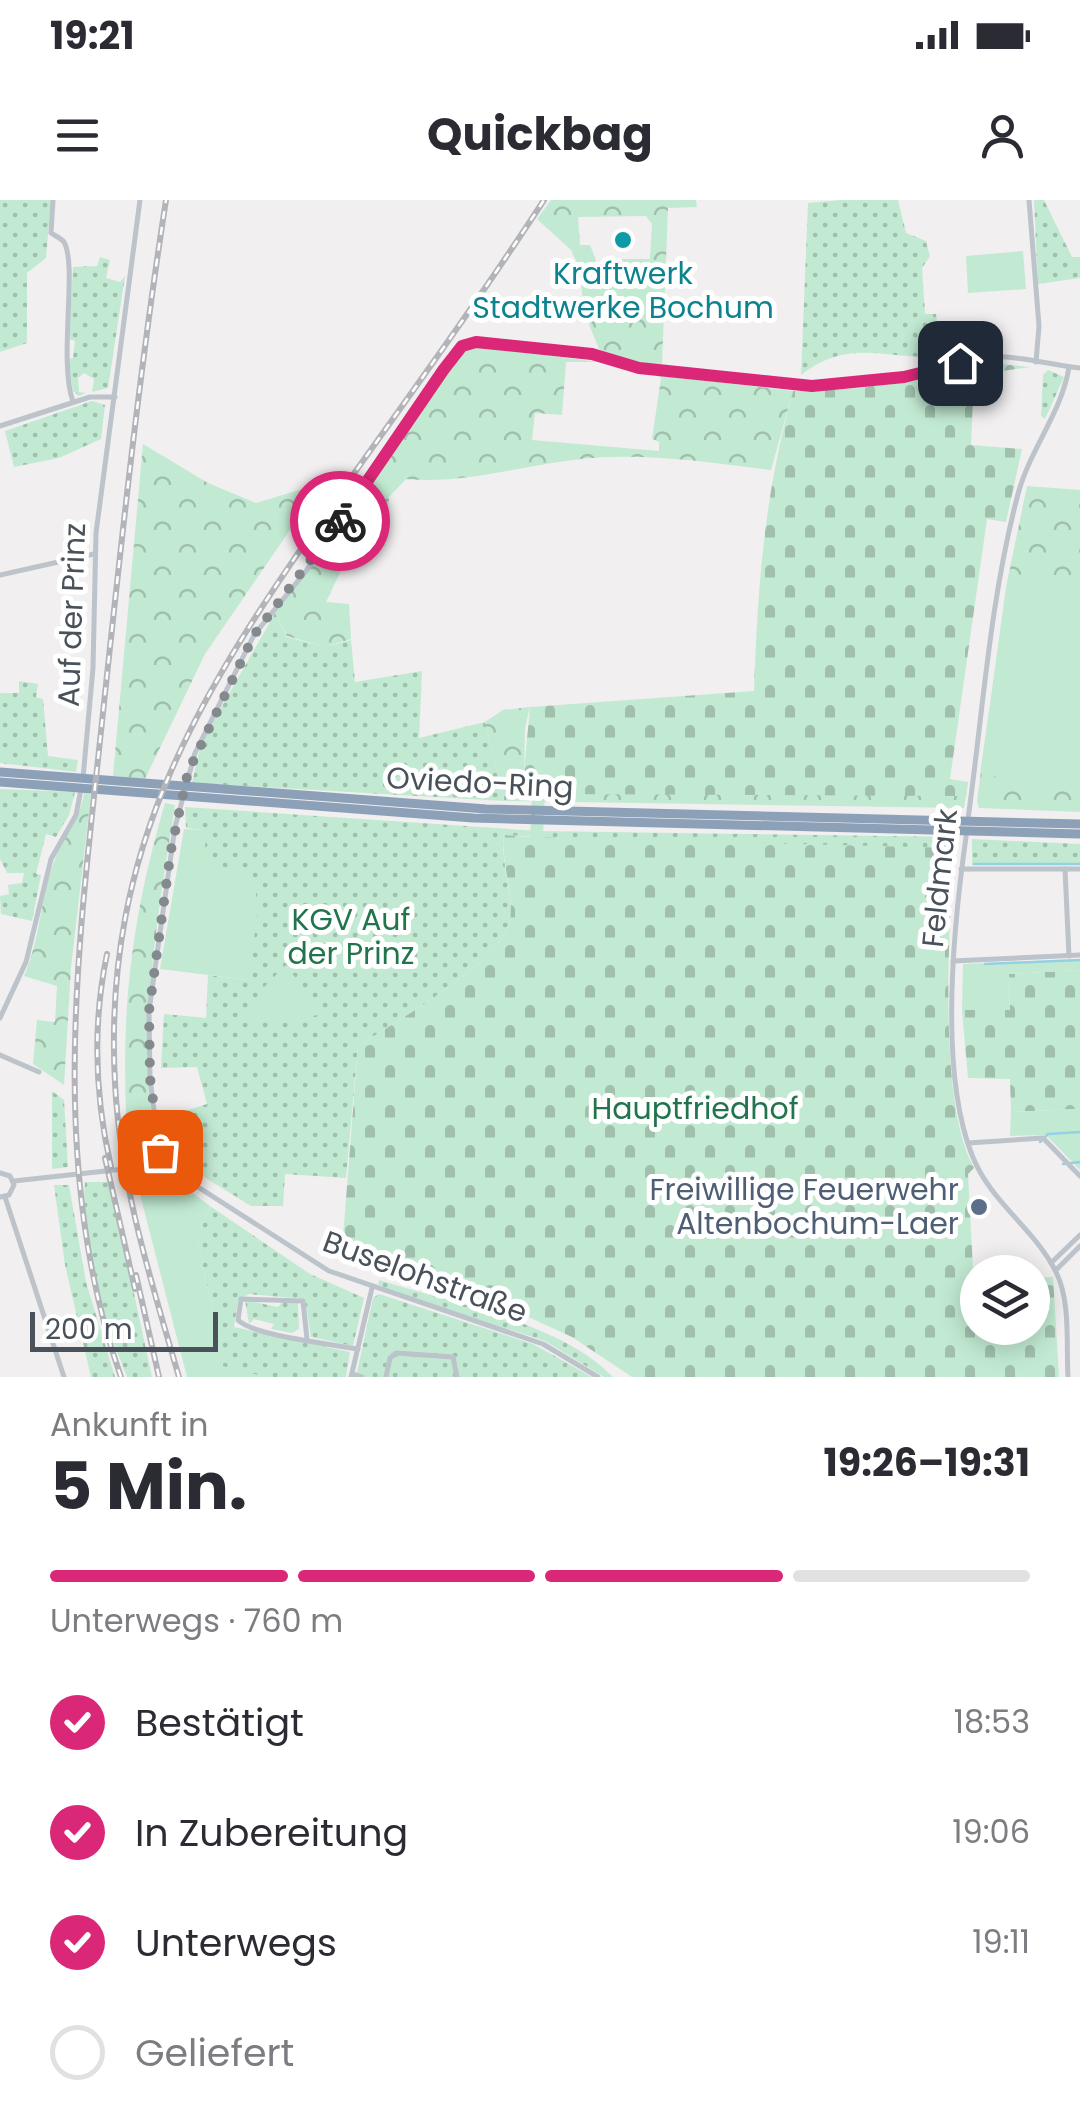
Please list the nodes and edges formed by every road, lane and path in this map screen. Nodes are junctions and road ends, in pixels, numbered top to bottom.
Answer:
1 (53, 200) edge
2 (140, 200) edge
3 (1028, 200) edge
4 (1036, 362) junction
5 (1069, 367) junction
6 (1080, 368) edge
7 (115, 397) junction
8 (73, 402) junction
9 (0, 426) edge
10 (94, 554) junction
11 (0, 576) edge
12 (0, 772) edge
13 (0, 782) edge
14 (70, 783) junction
15 (958, 824) junction
16 (1080, 824) edge
17 (1080, 834) edge
18 (961, 869) junction
19 (1065, 869) junction
20 (1080, 869) edge
21 (1080, 955) edge
22 (1069, 956) junction
23 (953, 960) junction
24 (0, 1018) edge
25 (0, 1054) edge
26 (39, 1072) dead end
27 (968, 1143) junction
28 (160, 1166) junction
29 (0, 1174) edge
30 (1080, 1176) edge
31 (14, 1182) junction
32 (3, 1197) edge
33 (1080, 1235) edge
34 (1080, 1246) edge
35 (1053, 1267) junction
36 (372, 1288) junction
37 (307, 1339) junction
38 (358, 1350) junction
39 (352, 1376) edge
40 (64, 1377) edge
41 (362, 1377) edge
42 (386, 1377) edge
43 (457, 1377) edge
44 (598, 1377) edge
45 (1068, 1377) edge

1 - 8 street
2 - 7 street, Auf der Prinz
3 - 4 street
4 - 5 street
4 - 28 street
5 - 6 street
5 - 18 street, Feldmark
7 - 8 street
7 - 10 street, Auf der Prinz
8 - 9 street
10 - 11 street
10 - 24 street, Auf der Prinz
12 - 14 highway, Oviedo-Ring
13 - 14 highway, Oviedo-Ring
14 - 15 highway, Oviedo-Ring
15 - 16 highway
15 - 17 highway
18 - 19 street
18 - 23 street, Feldmark
19 - 20 street
19 - 22 street
21 - 22 street
22 - 23 street
23 - 27 street, Feldmark
25 - 26 street
27 - 30 street
27 - 35 street, Feldmark
28 - 31 street, Buselohstraße
28 - 36 street, Buselohstraße
29 - 31 street
31 - 32 street
32 - 40 street
33 - 35 street
34 - 35 street
35 - 45 street, Feldmark
36 - 38 street
36 - 44 street, Buselohstraße
37 - 37 street
37 - 38 street
38 - 39 street
39 - 41 street
42 - 43 street

